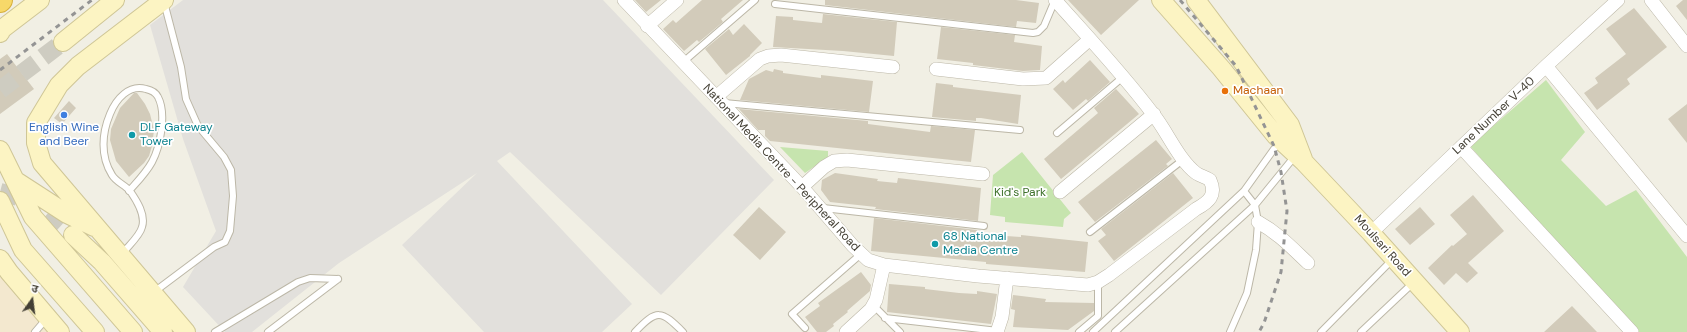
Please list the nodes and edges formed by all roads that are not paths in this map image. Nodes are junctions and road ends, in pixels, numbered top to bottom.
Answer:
1 (40, 0) edge
2 (115, 0) edge
3 (164, 0) edge
4 (624, 0) edge
5 (677, 0) edge
6 (755, 0) edge
7 (1055, 0) edge
8 (1161, 0) edge
9 (1196, 0) edge
10 (1618, 0) edge
11 (1651, 0) edge
12 (775, 4) dead end
13 (647, 26) junction
14 (0, 33) edge
15 (1090, 39) junction
16 (62, 42) tunnel mouth
17 (1687, 46) edge
18 (682, 63) junction
19 (1546, 66) junction
20 (893, 67) dead end
21 (936, 69) dead end
22 (1123, 77) junction
23 (718, 100) junction
24 (1154, 114) junction
25 (1020, 130) dead end
26 (1057, 133) dead end
27 (1285, 133) junction
28 (1461, 147) junction
29 (0, 150) edge
30 (1299, 155) junction
31 (1184, 159) junction
32 (983, 174) dead end
33 (15, 181) junction
34 (802, 187) junction
35 (130, 191) junction
36 (1244, 191) junction
37 (1060, 192) dead end
38 (0, 201) edge
39 (1255, 205) junction
40 (821, 208) junction
41 (1258, 222) junction
42 (984, 226) dead end
43 (99, 230) junction
44 (1090, 232) dead end
45 (1371, 233) junction
46 (73, 235) tunnel mouth
47 (1687, 236) edge
48 (861, 254) junction
49 (121, 255) junction
50 (0, 259) edge
51 (1394, 259) junction
52 (1308, 264) dead end
53 (884, 265) junction
54 (1007, 278) junction
55 (1098, 282) junction
56 (1414, 282) junction
57 (153, 293) junction
58 (873, 305) junction
59 (48, 318) junction
60 (885, 318) junction
61 (805, 328) dead end
62 (997, 331) edge
63 (35, 332) edge
64 (60, 332) edge
65 (95, 332) edge
66 (133, 332) edge
67 (163, 332) edge
68 (186, 332) edge
69 (215, 332) edge
70 (268, 332) edge
71 (635, 332) edge
72 (683, 332) edge
73 (846, 332) edge
74 (900, 332) edge
75 (1079, 332) edge
76 (1093, 332) edge
77 (1115, 332) edge
78 (1230, 332) edge
79 (1320, 332) edge
80 (1361, 332) edge
81 (1460, 332) edge
82 (1632, 332) edge

1 - 14 street
2 - 16 street
3 - 43 street
3 - 57 lane
4 - 13 street, National Media Centre - Peripheral Road
5 - 13 street
6 - 18 lane
7 - 12 lane
7 - 15 street
8 - 27 street, Moulsari Road
9 - 27 street, Moulsari Road
10 - 19 street, Lane Number V-40
11 - 17 street
13 - 18 street, National Media Centre - Peripheral Road
15 - 21 street
15 - 22 street
18 - 23 street, National Media Centre - Peripheral Road
19 - 28 street, Lane Number V-40
19 - 47 street
20 - 23 street
22 - 24 street
22 - 26 lane
23 - 25 lane
23 - 34 street, National Media Centre - Peripheral Road
24 - 31 street
24 - 37 street
27 - 30 street, Moulsari Road
27 - 36 lane
28 - 45 street, Lane Number V-40
28 - 82 street
29 - 33 street
30 - 39 lane
30 - 45 street, Moulsari Road
31 - 44 lane
31 - 55 street
32 - 34 street
33 - 43 street
33 - 66 street
34 - 40 street, National Media Centre - Peripheral Road
35 - 35 lane
35 - 49 lane
36 - 39 lane
36 - 76 lane
38 - 65 street
39 - 41 lane
39 - 77 lane
40 - 42 lane
40 - 48 street, National Media Centre - Peripheral Road
41 - 52 street
41 - 78 lane
43 - 49 street
45 - 51 street, Moulsari Road
46 - 67 street
48 - 53 street, National Media Centre - Peripheral Road
48 - 61 lane
49 - 57 street
50 - 59 street
51 - 56 street, Moulsari Road
51 - 79 lane
53 - 54 street, National Media Centre - Peripheral Road
53 - 58 street
54 - 55 street, National Media Centre - Peripheral Road
54 - 62 street
55 - 75 lane
56 - 80 lane
56 - 81 street, Moulsari Road
57 - 68 street
58 - 60 lane
58 - 73 street
59 - 63 lane
59 - 64 street
60 - 62 lane
60 - 74 lane
69 - 70 lane
71 - 72 lane

